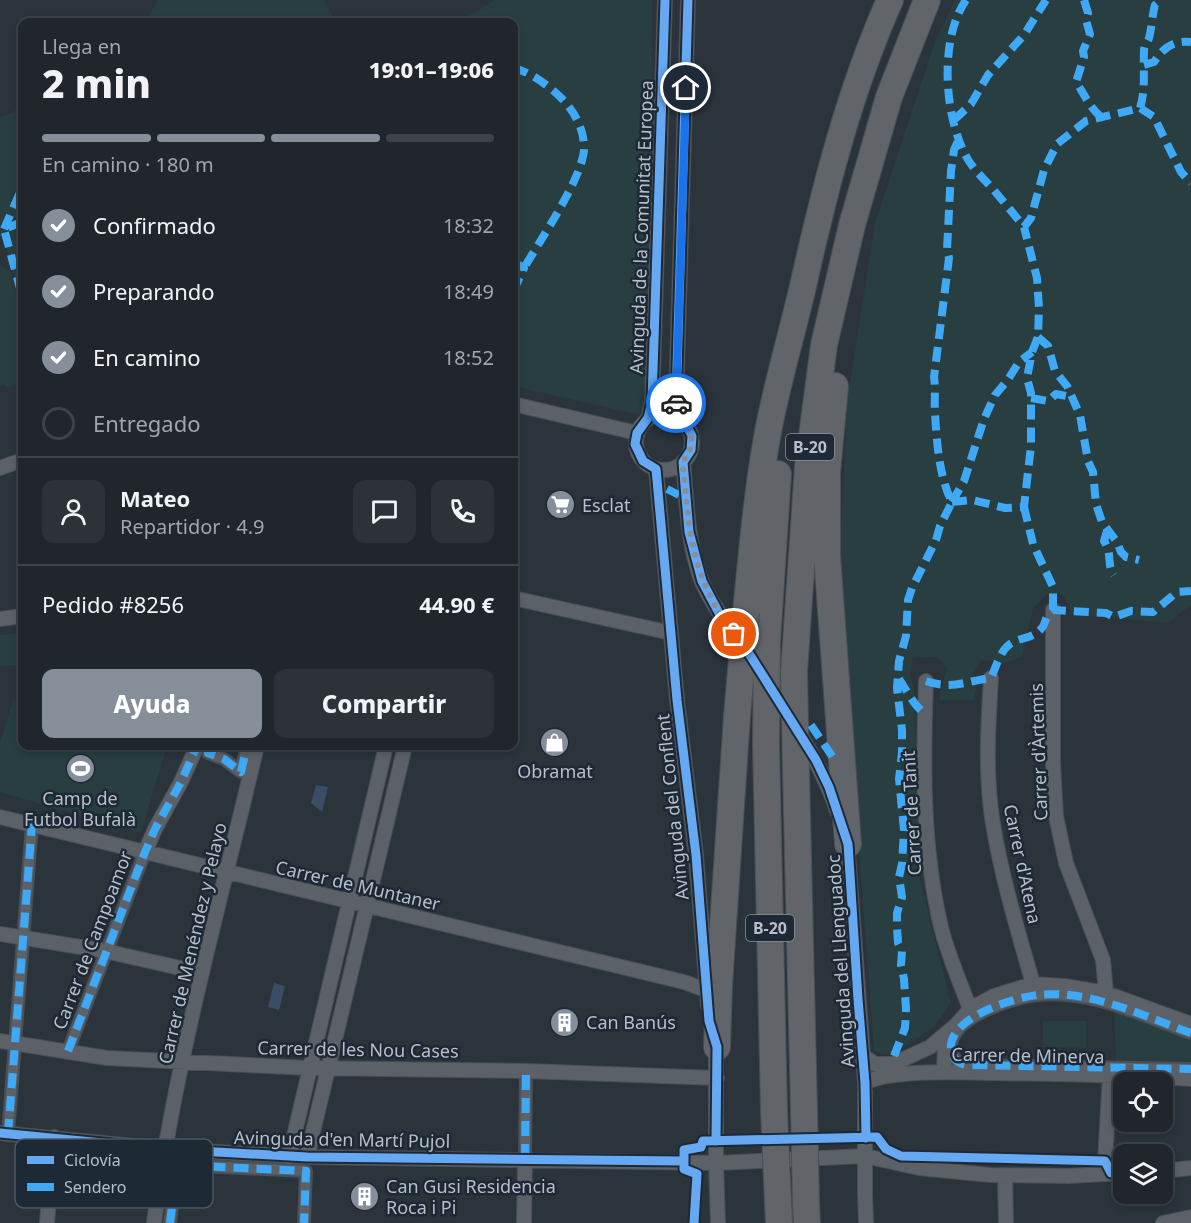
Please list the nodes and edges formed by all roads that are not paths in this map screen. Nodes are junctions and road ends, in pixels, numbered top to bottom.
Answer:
1 (665, 0) edge
2 (688, 0) edge
3 (890, 0) edge
4 (927, 0) edge
5 (852, 225) junction
6 (794, 325) junction
7 (518, 405) edge
8 (674, 415) junction
9 (648, 418) junction
10 (637, 433) junction
11 (18, 461) edge
12 (683, 462) junction
13 (0, 468) edge
14 (656, 469) junction
15 (518, 599) edge
16 (1053, 610) dead end
17 (18, 617) edge
18 (0, 619) edge
19 (671, 633) junction
20 (991, 678) dead end
21 (926, 681) dead end
22 (195, 750) edge
23 (209, 750) edge
24 (247, 750) edge
25 (256, 750) edge
26 (385, 750) edge
27 (404, 750) edge
28 (0, 816) edge
29 (32, 824) junction
30 (848, 844) junction
31 (145, 852) junction
32 (227, 872) junction
33 (349, 900) junction
34 (367, 905) junction
35 (0, 934) edge
36 (22, 938) junction
37 (105, 951) junction
38 (202, 973) junction
39 (1033, 984) junction
40 (706, 990) junction
41 (1106, 993) junction
42 (970, 1009) junction
43 (957, 1024) junction
44 (1191, 1024) edge
45 (1191, 1034) edge
46 (0, 1041) edge
47 (16, 1044) junction
48 (717, 1047) junction
49 (930, 1047) junction
50 (68, 1051) junction
51 (863, 1056) junction
52 (182, 1061) junction
53 (309, 1068) junction
54 (328, 1068) junction
55 (1191, 1069) edge
56 (526, 1071) junction
57 (944, 1072) junction
58 (1110, 1075) junction
59 (717, 1078) junction
60 (1191, 1079) edge
61 (865, 1083) junction
62 (4, 1133) edge
63 (54, 1137) joint
64 (72, 1139) edge
65 (166, 1139) edge
66 (213, 1152) edge
67 (865, 1156) junction
68 (290, 1157) junction
69 (307, 1157) junction
70 (525, 1159) junction
71 (716, 1163) junction
72 (213, 1167) edge
73 (1191, 1168) edge
74 (1113, 1169) edge
75 (1173, 1170) edge
76 (1005, 1175) junction
77 (48, 1208) edge
78 (156, 1208) edge
79 (172, 1208) edge
80 (778, 1213) edge
81 (807, 1213) edge
82 (1191, 1218) edge
83 (47, 1223) edge
84 (154, 1223) edge
85 (170, 1223) edge
86 (304, 1223) edge
87 (524, 1223) edge
88 (718, 1223) edge
89 (866, 1223) edge
90 (1006, 1223) edge
91 (1163, 1223) edge

1 - 9 street, Avinguda de la Comunitat Europea
2 - 8 street
3 - 6 highway, B-20
4 - 5 highway, B-20
5 - 30 highway
5 - 81 highway, B-20, bridge
6 - 48 highway, bridge
6 - 80 highway, B-20, bridge
7 - 10 street
8 - 9 street
8 - 12 street
9 - 10 street
10 - 14 street
11 - 13 street
12 - 14 street
12 - 30 street, Avinguda del Llenguadoc
14 - 19 street, Avinguda del Conflent
15 - 19 street
16 - 41 street, Carrer d'Àrtemis
17 - 18 street
19 - 40 street, Avinguda del Conflent
20 - 39 street, Carrer d'Atena
21 - 42 street, Carrer de Tanit
22 - 31 street, Carrer de Campoamor
23 - 24 street
25 - 32 street, Carrer de Menéndez y Pelayo
26 - 33 street
27 - 34 street
28 - 29 street, Carrer de Muntaner
29 - 31 street, Carrer de Muntaner
29 - 36 street
30 - 51 street, Avinguda del Llenguadoc
31 - 32 street, Carrer de Muntaner
31 - 37 street, Carrer de Campoamor
32 - 33 street, Carrer de Muntaner
32 - 38 street, Carrer de Menéndez y Pelayo
33 - 34 street, Carrer de Muntaner
33 - 53 street
34 - 40 street, Carrer de Muntaner
34 - 54 street
35 - 36 street
36 - 37 street
36 - 47 street
37 - 38 street
37 - 50 street, Carrer de Campoamor
38 - 52 street, Carrer de Menéndez y Pelayo
39 - 41 street
39 - 42 street
40 - 48 street, Avinguda del Conflent
41 - 44 street
42 - 43 street
43 - 49 street
43 - 57 street
45 - 55 street
46 - 47 street, Carrer de les Nou Cases
47 - 50 street, Carrer de les Nou Cases
47 - 62 street
48 - 59 street, Avinguda del Conflent
49 - 51 street
49 - 57 street
50 - 52 street, Carrer de les Nou Cases
51 - 61 street, Avinguda del Llenguadoc
52 - 53 street, Carrer de les Nou Cases
52 - 65 street, Carrer de Menéndez y Pelayo
53 - 54 street, Carrer de les Nou Cases
53 - 68 street
54 - 56 street, Carrer de les Nou Cases
54 - 69 street
56 - 59 street, Carrer de les Nou Cases
56 - 70 street
57 - 58 street, Carrer de Minerva
57 - 61 street, Carrer de Minerva
58 - 60 street, Carrer de Minerva
58 - 74 street
59 - 71 street, Avinguda del Conflent
61 - 67 street, Avinguda del Llenguadoc
62 - 63 street, Avinguda d'en Martí Pujol
63 - 64 street, Avinguda d'en Martí Pujol
66 - 68 street, Avinguda d'en Martí Pujol
67 - 71 street, Avinguda d'en Martí Pujol
67 - 76 street, Avinguda d'en Martí Pujol
67 - 89 street, Avinguda del Llenguadoc
68 - 69 street, Avinguda d'en Martí Pujol
69 - 70 street, Avinguda d'en Martí Pujol
70 - 71 street, Avinguda d'en Martí Pujol
70 - 87 street
71 - 88 street, Avinguda del Conflent
72 - 86 street
73 - 75 street
74 - 76 street, Avinguda d'en Martí Pujol
76 - 90 street
77 - 83 street
78 - 84 street, Carrer de Menéndez y Pelayo
79 - 85 street
82 - 91 street

